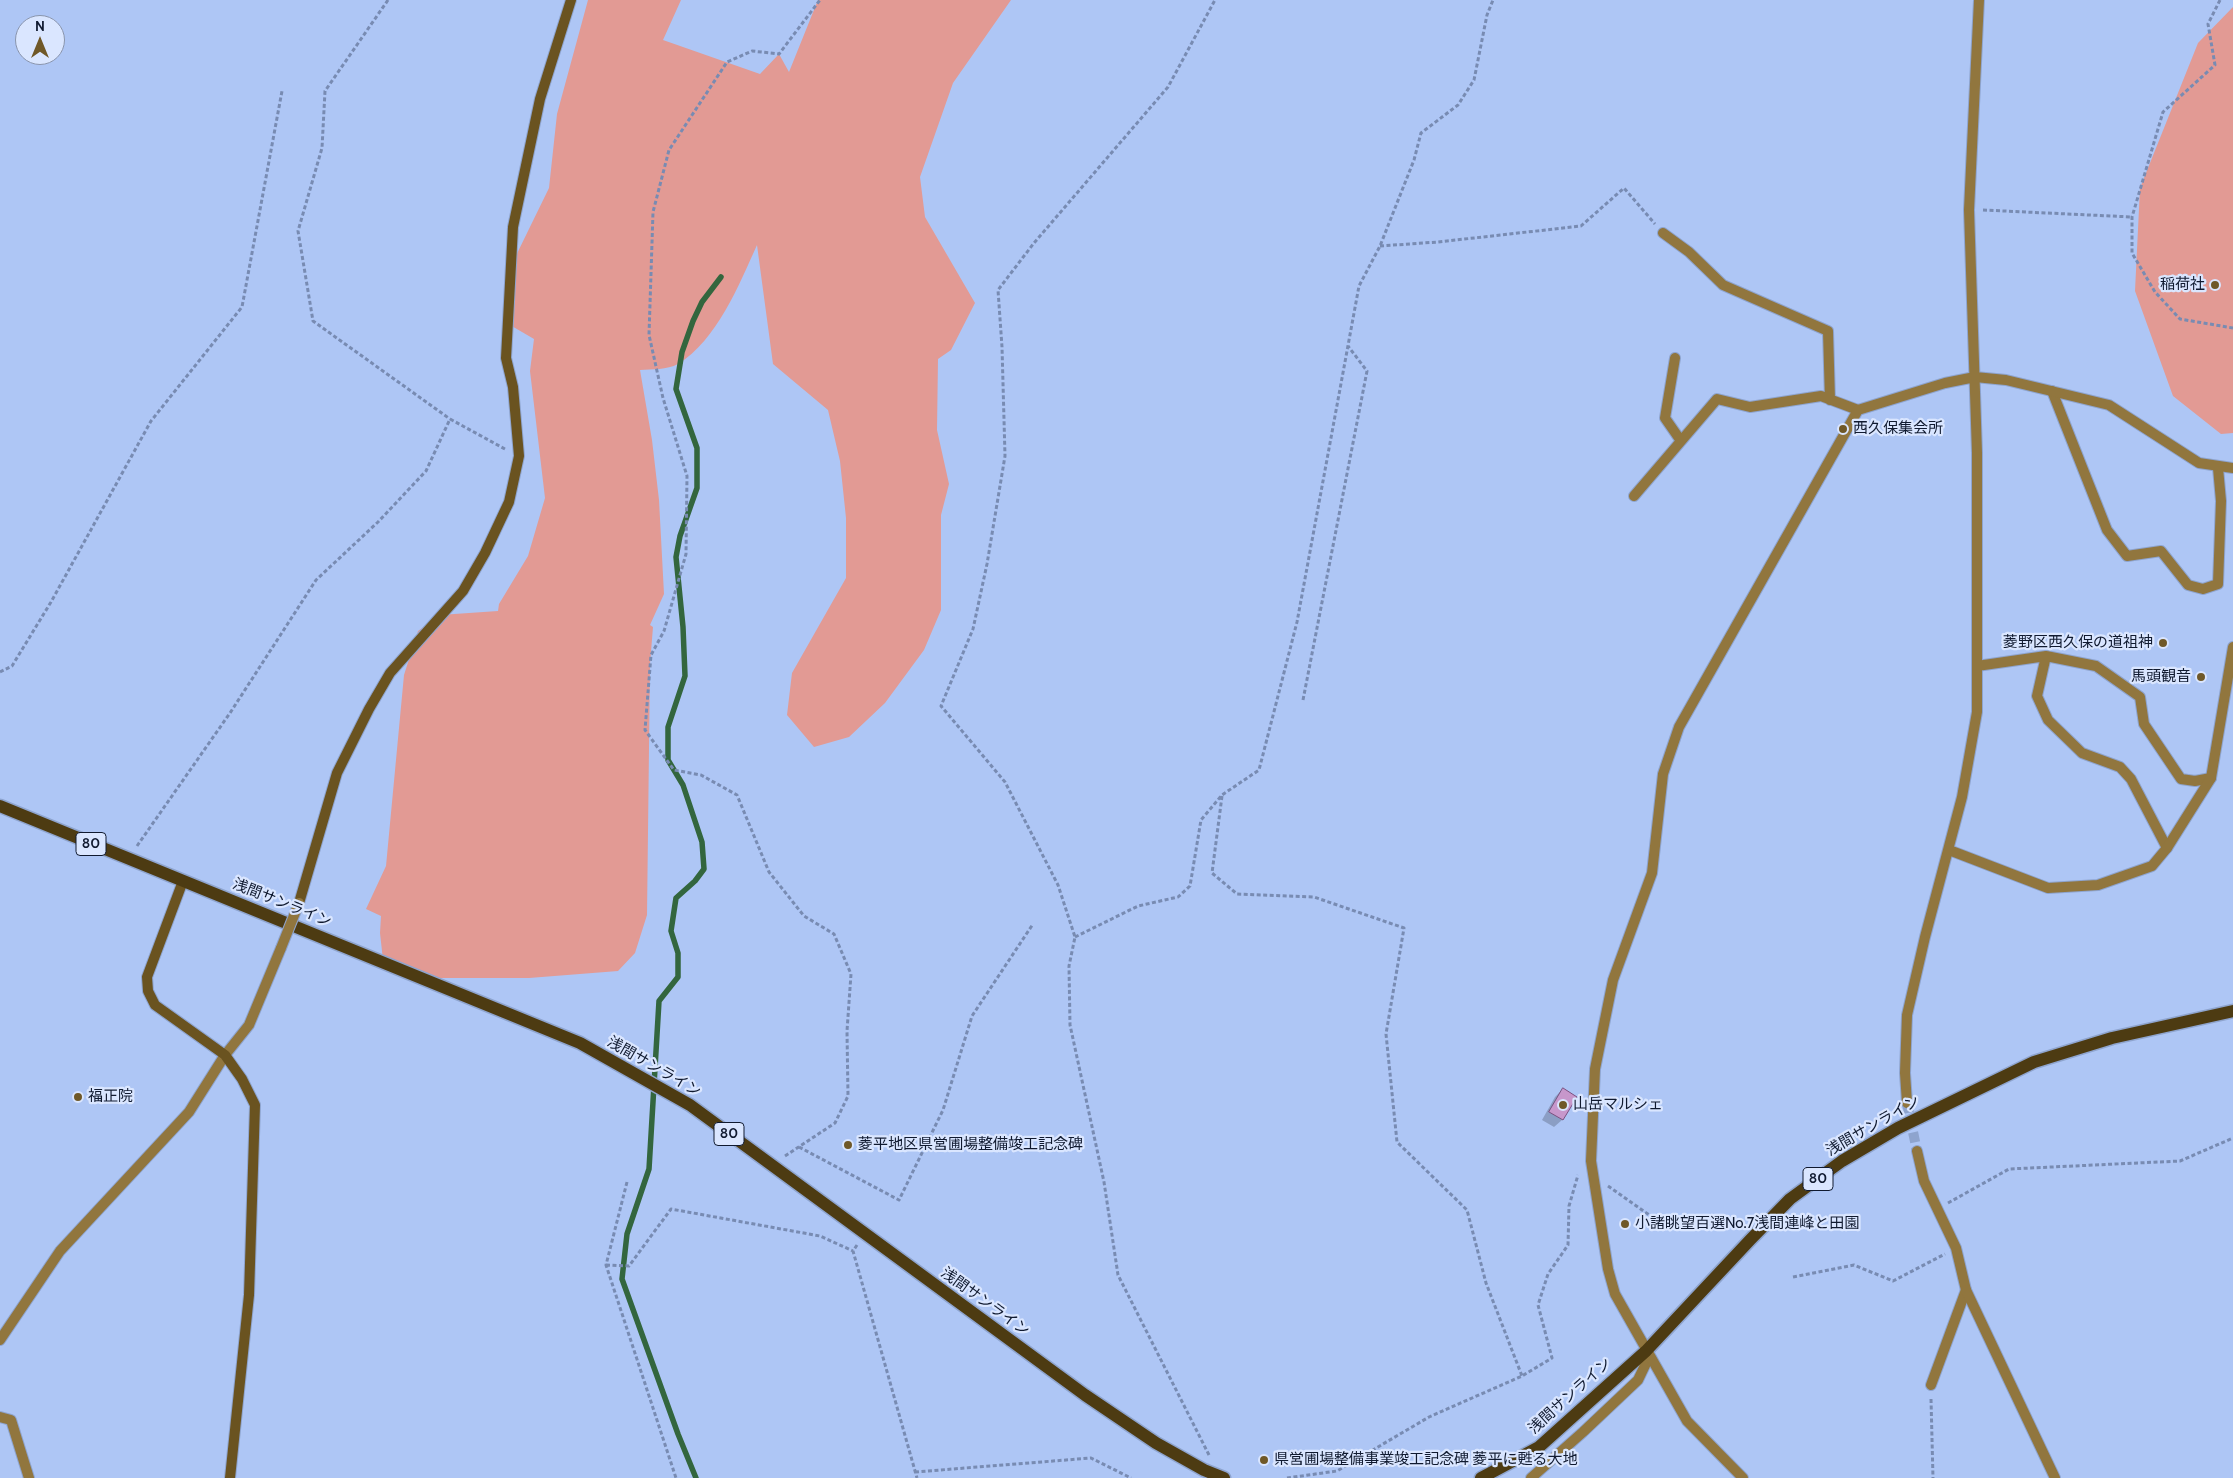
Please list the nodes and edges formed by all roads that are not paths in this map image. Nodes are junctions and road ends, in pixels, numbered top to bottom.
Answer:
1 (571, 0) edge
2 (1979, 0) edge
3 (1663, 234) road end
4 (1675, 358) dead end
5 (1975, 377) junction
6 (2052, 391) junction
7 (1830, 400) junction
8 (1858, 410) junction
9 (1681, 440) junction
10 (2218, 468) junction
11 (2233, 468) edge
12 (1634, 496) dead end
13 (2233, 647) edge
14 (2046, 656) junction
15 (1977, 666) junction
16 (2211, 778) junction
17 (0, 806) edge
18 (2167, 848) junction
19 (1949, 850) junction
20 (183, 881) junction
21 (2233, 1011) edge
22 (225, 1055) junction
23 (1908, 1103) tunnel mouth
24 (1916, 1151) tunnel mouth
25 (1966, 1290) junction
26 (0, 1340) edge
27 (1647, 1354) junction
28 (1931, 1385) road end
29 (0, 1417) edge
30 (1221, 1477) edge
31 (29, 1478) edge
32 (230, 1478) edge
33 (1481, 1478) edge
34 (1531, 1478) edge
35 (1743, 1478) edge
36 (2055, 1478) edge

1 - 22 street, bridge
2 - 5 street
3 - 7 street
4 - 9 street
5 - 6 street
5 - 8 street
5 - 15 street
6 - 10 street
6 - 10 street
7 - 8 street
7 - 9 street
8 - 27 street
9 - 12 street
10 - 11 street
13 - 16 street
14 - 15 street
14 - 16 street
14 - 18 street
15 - 19 street
16 - 18 street
17 - 20 main road, 浅間サンライン / 80
18 - 19 street
19 - 23 street
20 - 22 street
20 - 30 main road, 浅間サンライン / 80
21 - 27 main road, 浅間サンライン / 80
22 - 26 street
22 - 32 street
24 - 25 street
25 - 28 street
25 - 36 street
27 - 33 main road, 浅間サンライン / 80
27 - 34 street
27 - 35 street
29 - 31 street

